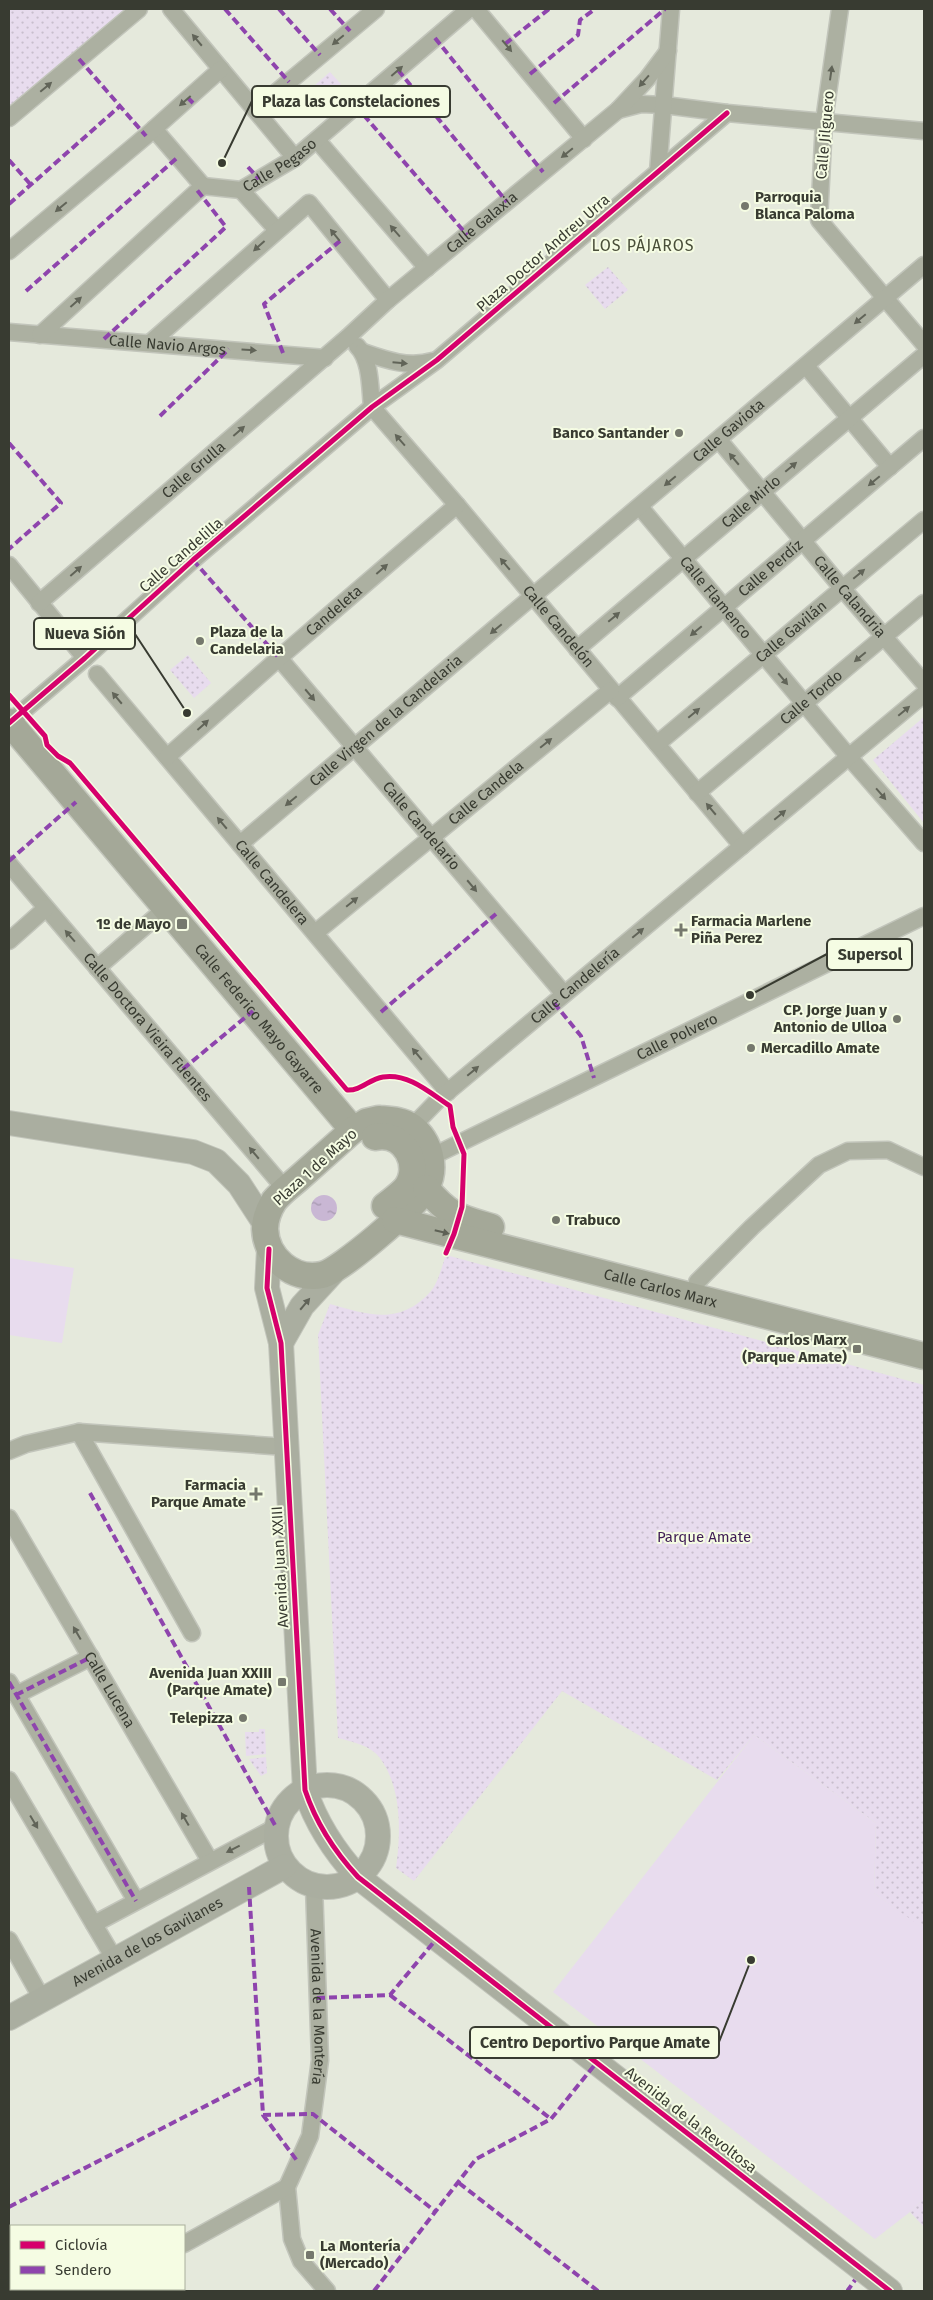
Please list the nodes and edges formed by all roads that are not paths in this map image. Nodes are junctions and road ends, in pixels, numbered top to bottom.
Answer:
1 (139, 9) edge
2 (171, 9) edge
3 (376, 9) edge
4 (469, 9) edge
5 (476, 9) edge
6 (671, 9) edge
7 (840, 9) edge
8 (668, 51) junction
9 (221, 69) junction
10 (664, 105) junction
11 (255, 110) junction
12 (618, 110) junction
13 (727, 113) junction
14 (9, 118) edge
15 (824, 121) junction
16 (154, 129) junction
17 (924, 131) edge
18 (584, 139) junction
19 (317, 140) junction
20 (296, 158) junction
21 (658, 172) junction
22 (202, 186) junction
23 (240, 190) junction
24 (277, 230) junction
25 (9, 251) edge
26 (924, 265) edge
27 (427, 268) junction
28 (886, 298) junction
29 (388, 300) junction
30 (9, 332) edge
31 (40, 335) junction
32 (348, 337) junction
33 (150, 343) junction
34 (924, 344) edge
35 (363, 352) junction
36 (924, 355) edge
37 (325, 358) junction
38 (438, 360) junction
39 (806, 366) junction
40 (372, 407) junction
41 (849, 418) junction
42 (924, 438) edge
43 (719, 440) junction
44 (890, 467) junction
45 (762, 492) junction
46 (457, 505) junction
47 (640, 507) junction
48 (924, 520) edge
49 (804, 540) junction
50 (683, 559) junction
51 (9, 565) edge
52 (842, 588) junction
53 (533, 597) junction
54 (39, 603) junction
55 (924, 604) edge
56 (724, 608) junction
57 (885, 636) junction
58 (577, 649) junction
59 (763, 654) junction
60 (85, 658) junction
61 (279, 658) junction
62 (97, 674) dead end
63 (924, 683) edge
64 (614, 694) junction
65 (924, 694) edge
66 (804, 704) junction
67 (9, 723) edge
68 (657, 744) junction
69 (354, 747) junction
70 (167, 757) junction
71 (849, 757) junction
72 (697, 793) junction
73 (431, 838) junction
74 (924, 843) edge
75 (240, 844) junction
76 (742, 846) junction
77 (9, 864) edge
78 (46, 908) junction
79 (166, 908) junction
80 (924, 916) edge
81 (314, 933) junction
82 (9, 941) edge
83 (98, 968) junction
84 (564, 994) junction
85 (448, 1092) junction
86 (9, 1123) edge
87 (412, 1127) junction
88 (350, 1133) junction
89 (431, 1157) junction
90 (924, 1167) edge
91 (327, 1170) junction
92 (239, 1184) junction
93 (426, 1188) junction
94 (284, 1191) junction
95 (395, 1220) junction
96 (267, 1236) junction
97 (335, 1270) junction
98 (697, 1282) junction
99 (924, 1342) edge
100 (281, 1343) junction
101 (924, 1356) edge
102 (79, 1432) junction
103 (9, 1435) edge
104 (26, 1444) junction
105 (286, 1447) junction
106 (9, 1451) edge
107 (9, 1518) edge
108 (192, 1633) dead end
109 (91, 1657) junction
110 (13, 1689) edge
111 (9, 1783) edge
112 (305, 1790) junction
113 (276, 1827) junction
114 (210, 1861) junction
115 (285, 1866) junction
116 (358, 1877) junction
117 (314, 1886) junction
118 (136, 1901) junction
119 (94, 1924) junction
120 (9, 1940) edge
121 (115, 1960) junction
122 (42, 1999) junction
123 (9, 2018) edge
124 (287, 2187) junction
125 (185, 2243) edge
126 (327, 2291) edge
127 (890, 2291) edge

14 -> 1 street
9 -> 2 street
3 -> 11 street
19 -> 4 street, Calle Pegaso
5 -> 18 street
6 - 8 street
15 -> 7 street, Calle Jilguero
8 - 10 street
8 -> 12 street, Calle Galaxia
9 - 11 street
9 -> 16 street
10 - 12 street
10 - 13 street
10 - 21 street
11 - 20 street
12 - 18 street, Calle Galaxia
13 - 15 street
13 - 21 street, Plaza Doctor Andreu Urra
15 - 17 street
15 - 28 street, Calle Jilguero
16 - 22 street
16 -> 25 street
18 -> 27 street, Calle Galaxia
19 - 20 street, Calle Pegaso
27 -> 19 street
20 - 23 street, Calle Pegaso
21 - 38 street, Plaza Doctor Andreu Urra
22 - 23 street, Calle Pegaso
31 -> 22 street
23 - 24 street
29 -> 24 street
24 -> 33 street
26 - 28 street, Calle Gaviota
27 - 29 street, Calle Galaxia
28 - 34 street, Calle Jilguero
28 -> 39 street, Calle Gaviota
29 - 32 street, Calle Galaxia
30 - 31 street, Calle Navio Argos
31 - 33 street, Calle Navio Argos
32 - 35 street
32 - 37 street, Calle Grulla
33 -> 37 street, Calle Navio Argos
35 -> 38 street
35 - 40 street
36 - 41 street, Calle Mirlo
54 -> 37 street, Calle Grulla
38 - 40 street, Plaza Doctor Andreu Urra
39 - 41 street
39 - 43 street, Calle Gaviota
46 -> 40 street, Calle Candelón
40 - 60 street, Calle Candelilla
41 - 44 street
45 -> 41 street, Calle Mirlo
42 - 44 street, Calle Perdíz
45 -> 43 street, Calle Calandria
43 -> 47 street, Calle Gaviota
44 -> 49 street, Calle Perdíz
45 - 49 street, Calle Calandria
45 - 50 street, Calle Mirlo
53 -> 46 street, Calle Candelón
61 -> 46 street, Candeleta
47 - 50 street, Calle Flamenco
47 - 53 street, Calle Gaviota
52 -> 48 street, Calle Gavilán
49 - 52 street, Calle Calandria
49 - 56 street, Calle Perdíz
50 - 56 street, Calle Flamenco
58 -> 50 street, Calle Mirlo
51 - 54 street
52 - 57 street, Calle Calandria
52 - 59 street, Calle Gavilán
53 - 58 street, Calle Candelón
53 -> 69 street, Calle Virgen de la Candelaria
54 - 60 street
55 - 57 street, Calle Tordo
56 - 59 street, Calle Flamenco
56 -> 64 street, Calle Perdíz
57 - 63 street, Calle Calandria
57 -> 66 street, Calle Tordo
58 - 64 street, Calle Candelón
59 -> 66 street, Calle Flamenco
68 -> 59 street, Calle Gavilán
60 - 67 street, Calle Candelilla
61 -> 69 street, Calle Candelario
70 -> 61 street, Candeleta
70 -> 62 street, Calle Candelera
64 - 68 street, Calle Candelón
73 -> 64 street, Calle Candela
71 -> 65 street, Calle Candelería
66 - 71 street, Calle Flamenco
66 - 72 street, Calle Tordo
67 - 79 main road, Calle Federico Mayo Gayarre
68 - 72 street, Calle Candelón
69 - 73 street, Calle Candelario
69 -> 75 street, Calle Virgen de la Candelaria
75 -> 70 street, Calle Candelera
71 -> 74 street, Calle Flamenco
76 -> 71 street, Calle Candelería
76 -> 72 street, Calle Candelón
81 -> 73 street, Calle Candela
73 -> 84 street, Calle Candelario
75 - 81 street, Calle Candelera
84 -> 76 street, Calle Candelería
77 - 78 street, Calle Doctora Vieira Fuentes
78 - 82 street
83 -> 78 street, Calle Doctora Vieira Fuentes
79 - 83 street
79 - 88 main road, Calle Federico Mayo Gayarre
80 - 89 street, Calle Polvero
85 -> 81 street, Calle Candelera
94 -> 83 street, Calle Doctora Vieira Fuentes
85 -> 84 street, Calle Candelería
85 - 87 street, Calle Candelería
86 - 92 street
87 - 88 main road, Plaza 1 de Mayo
87 - 89 main road
88 - 91 main road
88 - 94 main road, Plaza 1 de Mayo
89 - 93 main road
90 - 98 street
91 - 91 main road
92 - 94 street
92 - 96 street
93 - 95 main road
93 - 98 main road, Calle Carlos Marx
94 - 96 main road, Plaza 1 de Mayo
95 - 97 main road
95 -> 101 main road, Calle Carlos Marx
96 - 97 main road
96 - 100 street, Avenida Juan XXIII
100 -> 97 street
98 - 99 main road, Calle Carlos Marx
100 - 105 street, Avenida Juan XXIII
102 - 104 street
102 - 105 street
102 - 108 street
103 - 104 street
104 - 106 street
105 - 112 street, Avenida Juan XXIII
109 -> 107 street, Calle Lucena
109 - 110 street
114 -> 109 street, Calle Lucena
110 - 118 street
111 -> 119 street
112 - 113 street
112 - 116 street, Avenida Juan XXIII
112 - 116 street
113 -> 114 street
113 - 115 street
114 - 118 street
115 - 117 street
115 - 121 street, Avenida de los Gavilanes
116 - 117 street
116 - 127 street, Avenida de la Revoltosa
117 - 124 street, Avenida de la Montería
118 - 119 street
119 - 121 street
120 - 122 street
121 - 122 street, Avenida de los Gavilanes
122 - 123 street, Avenida de los Gavilanes
124 - 125 street
124 - 126 street, Avenida de la Montería

